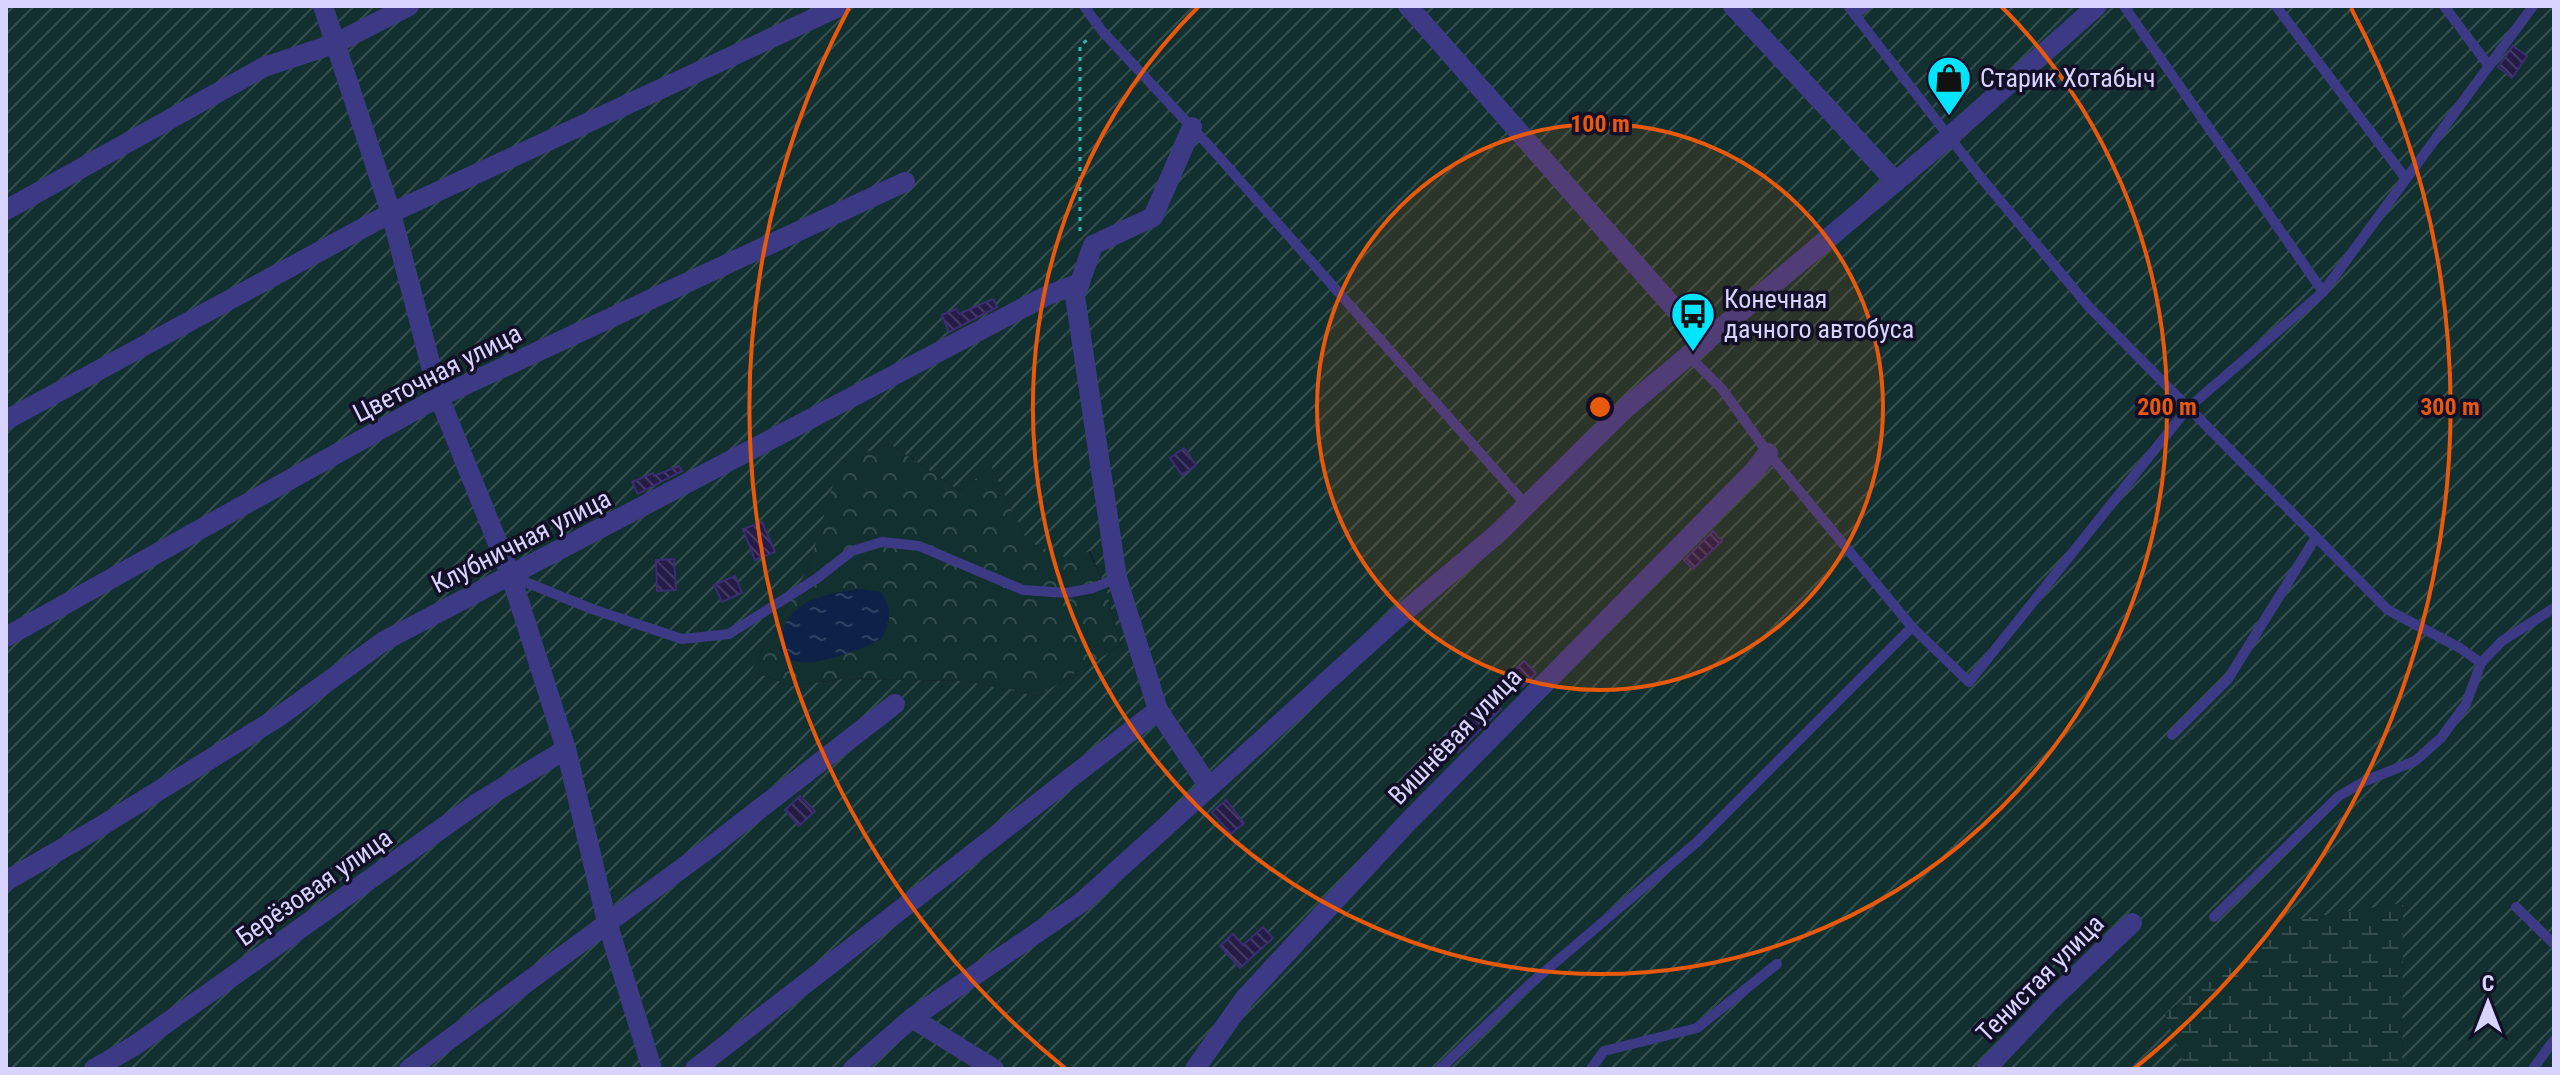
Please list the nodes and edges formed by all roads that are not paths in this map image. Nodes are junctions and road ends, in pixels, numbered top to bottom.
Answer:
1 (323, 6) edge
2 (409, 6) edge
3 (841, 6) edge
4 (1084, 6) edge
5 (1408, 6) edge
6 (1733, 6) edge
7 (1866, 6) edge
8 (2097, 6) edge
9 (2124, 6) edge
10 (2276, 6) edge
11 (2444, 6) edge
12 (2533, 6) edge
13 (1852, 10) edge
14 (334, 44) junction
15 (2489, 66) junction
16 (1192, 127) junction
17 (1949, 137) junction
18 (2406, 179) junction
19 (905, 182) dead end
20 (1896, 182) junction
21 (6, 210) edge
22 (391, 213) junction
23 (1080, 283) junction
24 (2323, 292) junction
25 (1697, 350) junction
26 (439, 397) junction
27 (2188, 408) junction
28 (6, 420) edge
29 (1768, 453) junction
30 (1527, 506) junction
31 (2316, 537) junction
32 (511, 576) junction
33 (1117, 578) junction
34 (2554, 608) edge
35 (1912, 627) junction
36 (6, 637) edge
37 (2481, 663) junction
38 (895, 704) dead end
39 (1158, 710) junction
40 (2172, 735) dead end
41 (566, 749) junction
42 (1209, 787) junction
43 (6, 881) edge
44 (2516, 907) dead end
45 (2214, 917) dead end
46 (607, 922) junction
47 (2132, 923) dead end
48 (2554, 944) edge
49 (1777, 964) dead end
50 (912, 1018) junction
51 (2554, 1040) edge
52 (1991, 1067) edge
53 (94, 1069) edge
54 (409, 1069) edge
55 (652, 1069) edge
56 (695, 1069) edge
57 (853, 1069) edge
58 (994, 1069) edge
59 (1195, 1069) edge
60 (1440, 1069) edge
61 (1591, 1069) edge
62 (2533, 1069) edge

1 - 14 street
2 - 14 street
3 - 22 street
4 - 16 lane
5 - 25 street
6 - 20 street
7 - 13 lane
8 - 17 street
9 - 24 lane
10 - 18 lane
11 - 15 lane
12 - 15 lane
13 - 17 lane
14 - 21 street
14 - 22 street
15 - 18 lane
16 - 23 street
16 - 30 lane
17 - 20 street
17 - 27 lane
18 - 24 lane
19 - 26 street, Цветочная улица
20 - 25 street
22 - 26 street
22 - 28 street
23 - 32 street, Клубничная улица
23 - 33 street
24 - 27 lane
25 - 29 lane
25 - 30 street
26 - 32 street
26 - 36 street, Цветочная улица
27 - 31 lane
27 - 35 lane
29 - 35 lane
29 - 59 street, Вишнёвая улица
30 - 42 street
31 - 37 lane
31 - 40 lane
32 - 33 lane
32 - 41 street
32 - 43 street, Клубничная улица
33 - 39 street
34 - 37 lane
35 - 60 lane
37 - 45 lane
38 - 46 street
39 - 42 street
39 - 56 street
41 - 46 street
41 - 53 street, Берёзовая улица
42 - 50 street
44 - 48 lane
46 - 54 street
46 - 55 street
47 - 52 street, Тенистая улица
49 - 61 lane
50 - 57 street
50 - 58 street
51 - 62 lane

